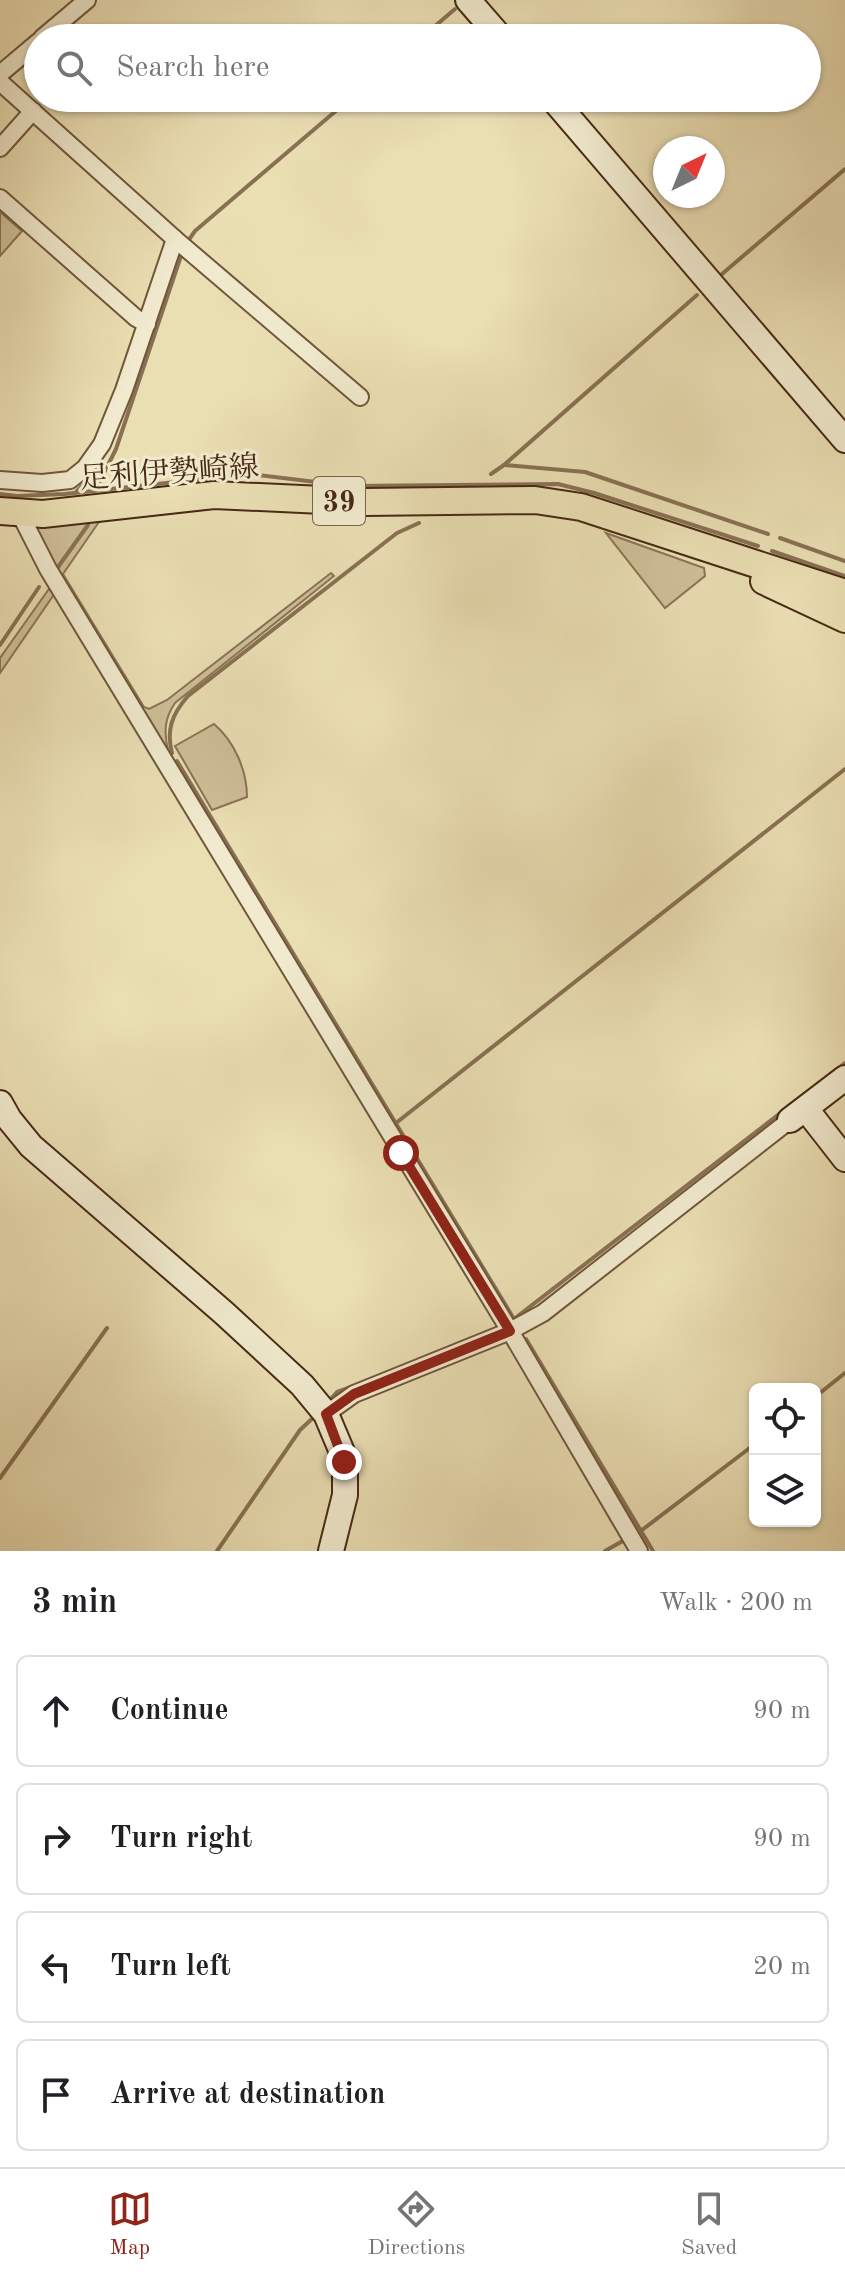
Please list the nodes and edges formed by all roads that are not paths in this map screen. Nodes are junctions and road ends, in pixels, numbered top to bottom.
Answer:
1 (87, 0) edge
2 (468, 0) edge
3 (59, 24) edge
4 (489, 24) edge
5 (24, 54) edge
6 (0, 74) edge
7 (0, 82) edge
8 (24, 103) edge
9 (32, 112) edge
10 (34, 112) edge
11 (564, 112) edge
12 (0, 148) edge
13 (0, 198) edge
14 (175, 239) junction
15 (147, 324) junction
16 (360, 397) dead end
17 (845, 440) edge
18 (0, 480) edge
19 (10, 513) edge
20 (674, 538) junction
21 (845, 593) edge
22 (845, 619) edge
23 (845, 1078) edge
24 (0, 1103) edge
25 (798, 1115) junction
26 (845, 1159) edge
27 (510, 1331) junction
28 (326, 1414) junction
29 (331, 1551) edge
30 (639, 1551) edge

1 - 3 street
2 - 4 street
5 - 6 street
7 - 8 street
9 - 12 street
10 - 14 street
11 - 17 street
13 - 15 street
14 - 15 street
14 - 16 street
15 - 18 street
19 - 20 main road, 足利伊勢崎線 / 39
19 - 27 street
20 - 21 main road, 足利伊勢崎線 / 39
20 - 22 main road, 足利伊勢崎線 / 39
23 - 25 street
24 - 28 street
25 - 26 street
25 - 27 street
27 - 28 street
27 - 30 street
28 - 29 street

